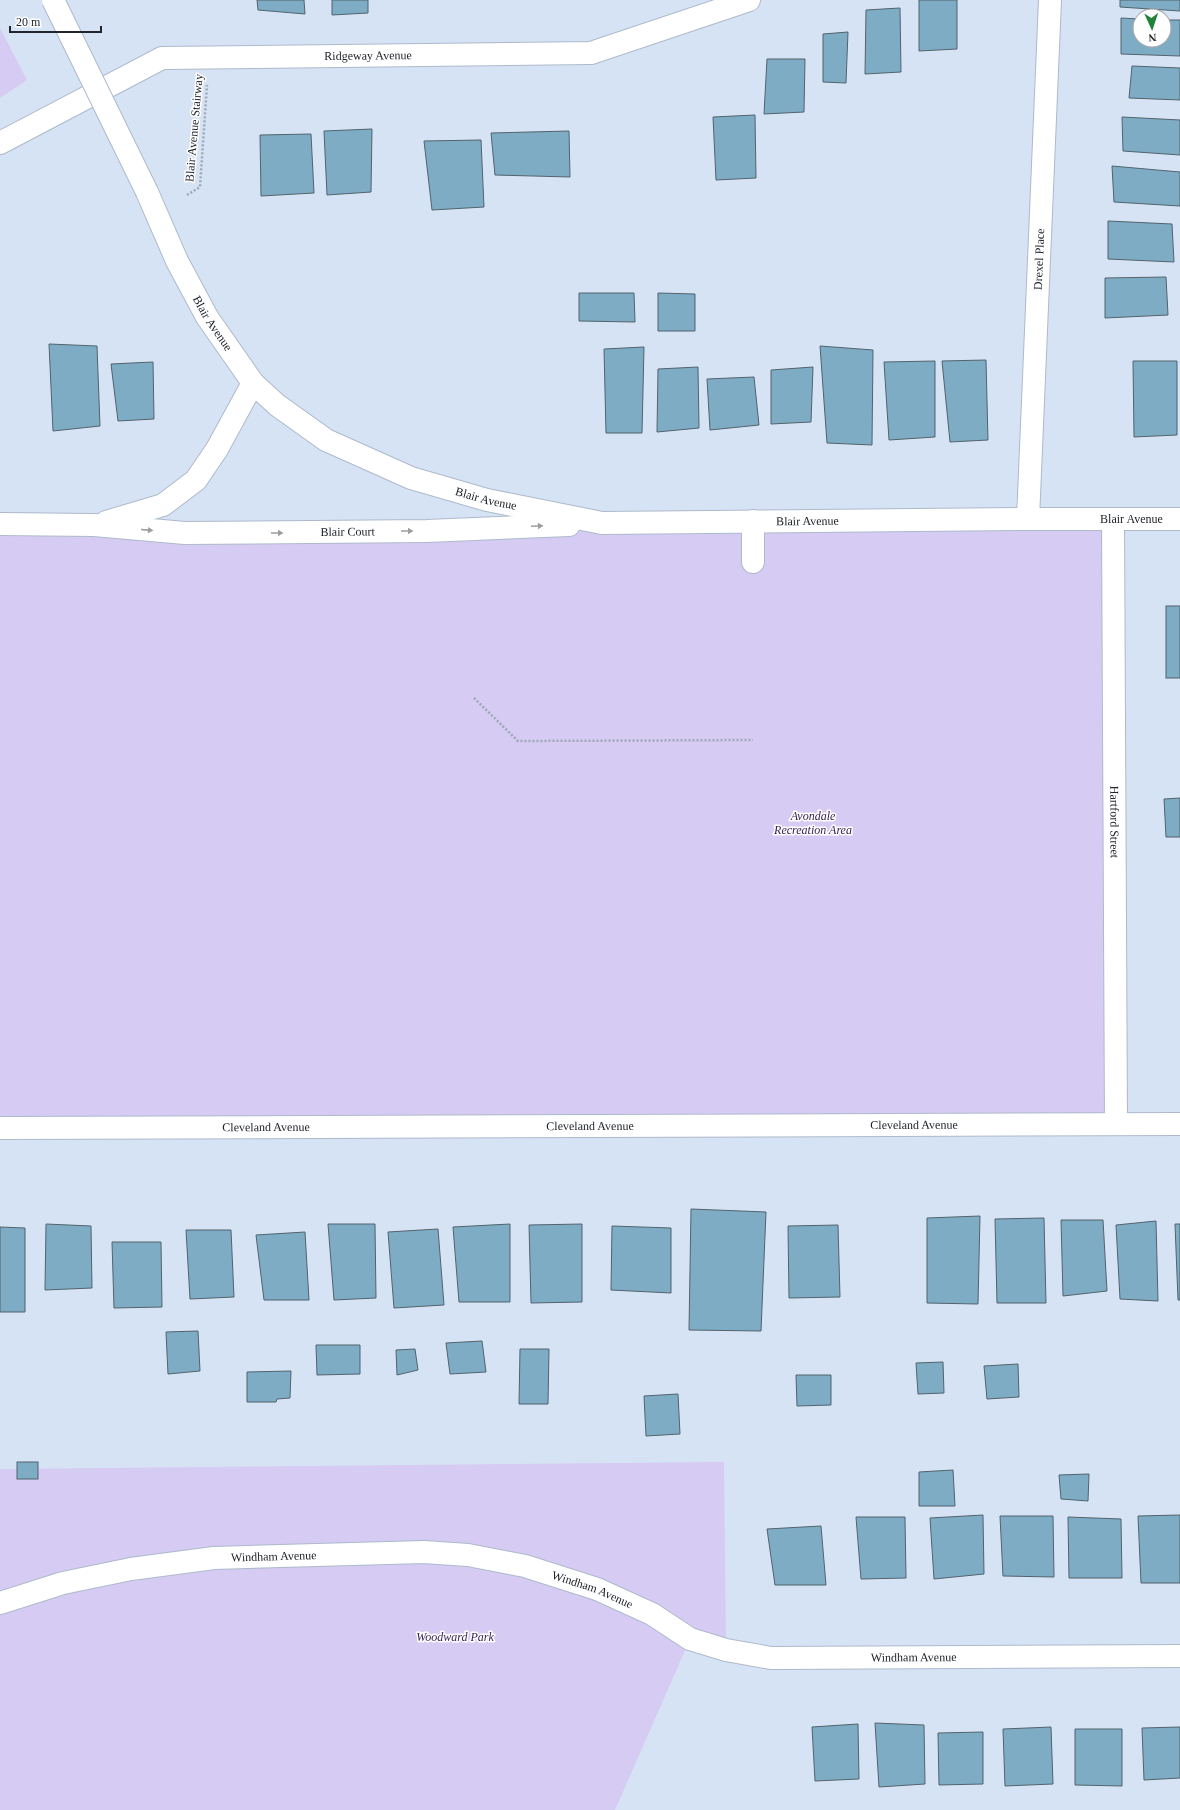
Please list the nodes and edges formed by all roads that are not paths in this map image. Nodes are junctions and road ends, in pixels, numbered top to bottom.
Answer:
1 (53, 0) edge
2 (749, 0) edge
3 (1050, 0) edge
4 (0, 143) edge
5 (253, 383) junction
6 (1028, 518) junction
7 (1180, 519) edge
8 (1113, 520) junction
9 (753, 521) junction
10 (602, 523) junction
11 (0, 524) edge
12 (94, 525) junction
13 (753, 562) dead end
14 (1116, 1124) junction
15 (1180, 1124) edge
16 (0, 1128) edge
17 (0, 1603) edge
18 (1180, 1656) edge

1 - 5 street, Blair Avenue, bridge
2 - 4 street, Ridgeway Avenue
3 - 6 street, Drexel Place
5 - 10 street, Blair Avenue
5 - 12 street, Blair Court
6 - 8 street, Blair Avenue
6 - 9 street, Blair Avenue
7 - 8 street, Blair Avenue
8 - 14 street, Hartford Street
9 - 10 street, Blair Avenue
9 - 13 street
12 -> 10 street, Blair Court
11 - 12 street, Blair Court
14 - 15 street, Cleveland Avenue
14 - 16 street, Cleveland Avenue
17 - 18 street, Windham Avenue

